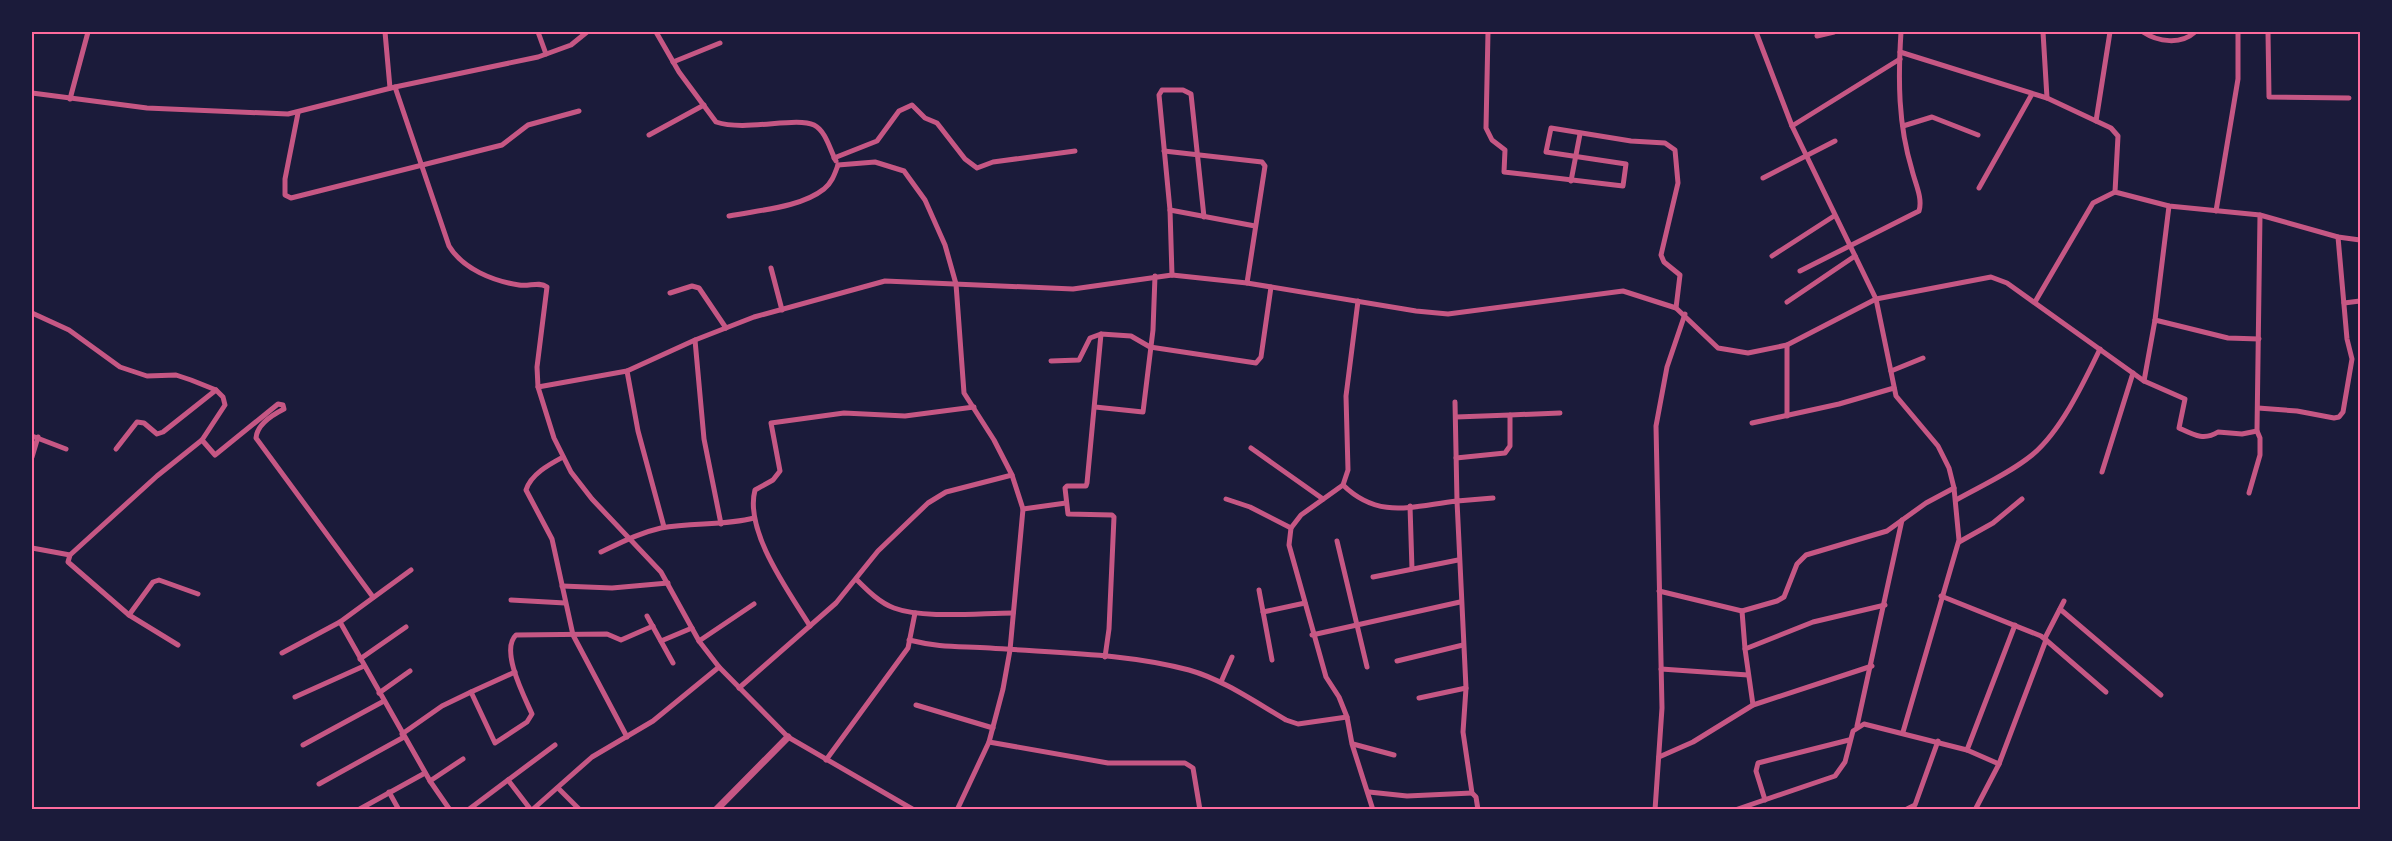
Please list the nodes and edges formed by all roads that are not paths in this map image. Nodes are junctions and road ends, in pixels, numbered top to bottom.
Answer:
1 (88, 32) edge
2 (385, 32) edge
3 (538, 32) edge
4 (587, 32) edge
5 (656, 32) edge
6 (1488, 32) edge
7 (1756, 32) edge
8 (1834, 32) edge
9 (1901, 32) edge
10 (2043, 32) edge
11 (2110, 32) edge
12 (2143, 32) edge
13 (2195, 32) edge
14 (2238, 32) edge
15 (2268, 32) edge
16 (1817, 36) dead end
17 (720, 43) dead end
18 (1900, 52) junction
19 (546, 54) junction
20 (1900, 59) junction
21 (673, 62) junction
22 (392, 88) junction
23 (32, 93) edge
24 (2032, 94) junction
25 (2349, 98) dead end
26 (70, 99) junction
27 (2047, 99) junction
28 (704, 105) junction
29 (579, 111) dead end
30 (298, 113) junction
31 (2096, 121) junction
32 (1792, 126) junction
33 (1903, 126) junction
34 (1580, 134) junction
35 (649, 135) dead end
36 (1978, 135) dead end
37 (1835, 141) dead end
38 (1075, 151) dead end
39 (1164, 151) junction
40 (1197, 154) junction
41 (833, 156) junction
42 (1576, 156) junction
43 (1807, 158) junction
44 (421, 165) junction
45 (838, 165) junction
46 (1763, 178) dead end
47 (1571, 181) junction
48 (1979, 188) dead end
49 (2115, 192) junction
50 (2169, 206) junction
51 (1170, 210) junction
52 (2216, 211) junction
53 (2260, 215) junction
54 (729, 216) dead end
55 (1834, 216) junction
56 (1204, 217) junction
57 (1255, 226) junction
58 (2338, 237) junction
59 (2361, 240) edge
60 (1849, 244) junction
61 (1772, 256) dead end
62 (1855, 256) junction
63 (771, 268) dead end
64 (1800, 271) dead end
65 (1172, 275) junction
66 (1155, 276) junction
67 (956, 284) junction
68 (1247, 284) junction
69 (1271, 287) junction
70 (670, 293) dead end
71 (1876, 299) junction
72 (1358, 301) junction
73 (2361, 301) edge
74 (1787, 302) dead end
75 (2035, 302) junction
76 (2344, 303) junction
77 (1676, 308) junction
78 (782, 310) junction
79 (32, 313) edge
80 (1685, 314) junction
81 (2155, 320) junction
82 (726, 328) junction
83 (1101, 334) junction
84 (2259, 339) junction
85 (695, 340) junction
86 (1787, 345) junction
87 (1150, 347) junction
88 (2100, 349) junction
89 (1923, 358) dead end
90 (1052, 361) dead end
91 (627, 371) junction
92 (1891, 371) junction
93 (2133, 373) junction
94 (2144, 381) junction
95 (538, 387) junction
96 (1894, 388) junction
97 (216, 390) junction
98 (1455, 402) dead end
99 (974, 407) junction
100 (1095, 407) junction
101 (2258, 408) junction
102 (1560, 413) dead end
103 (1510, 415) junction
104 (1787, 416) junction
105 (1456, 417) junction
106 (1752, 423) dead end
107 (2257, 430) junction
108 (35, 436) edge
109 (202, 440) junction
110 (1251, 448) dead end
111 (66, 449) dead end
112 (116, 449) dead end
113 (32, 457) edge
114 (563, 457) junction
115 (1456, 458) junction
116 (2102, 472) dead end
117 (1012, 475) junction
118 (1343, 485) junction
119 (1954, 488) junction
120 (2249, 493) dead end
121 (1493, 498) dead end
122 (1226, 499) dead end
123 (2022, 499) dead end
124 (1323, 500) junction
125 (1956, 500) junction
126 (1457, 501) junction
127 (1066, 503) junction
128 (1410, 506) junction
129 (1023, 509) junction
130 (754, 518) junction
131 (1902, 520) junction
132 (722, 524) junction
133 (664, 527) junction
134 (1291, 528) junction
135 (627, 538) junction
136 (1337, 541) dead end
137 (1959, 542) junction
138 (32, 548) edge
139 (601, 552) dead end
140 (70, 555) junction
141 (1458, 560) junction
142 (1412, 569) junction
143 (411, 570) dead end
144 (1373, 577) dead end
145 (857, 580) junction
146 (668, 583) junction
147 (562, 586) junction
148 (1259, 590) dead end
149 (1659, 591) junction
150 (198, 594) dead end
151 (1941, 596) junction
152 (373, 597) junction
153 (512, 600) dead end
154 (2064, 601) dead end
155 (1460, 602) junction
156 (565, 603) junction
157 (1305, 603) junction
158 (754, 604) dead end
159 (1885, 604) junction
160 (2060, 609) junction
161 (1742, 611) junction
162 (1263, 612) junction
163 (915, 613) junction
164 (1012, 614) junction
165 (129, 615) junction
166 (647, 616) dead end
167 (339, 622) junction
168 (2015, 625) junction
169 (653, 626) junction
170 (810, 626) junction
171 (1357, 626) junction
172 (406, 627) dead end
173 (692, 628) junction
174 (573, 635) junction
175 (1312, 635) junction
176 (2046, 639) junction
177 (909, 640) junction
178 (661, 641) junction
179 (699, 641) junction
180 (178, 645) dead end
181 (1463, 645) junction
182 (1745, 649) junction
183 (1010, 650) junction
184 (282, 653) dead end
185 (1105, 657) junction
186 (1232, 657) dead end
187 (360, 659) junction
188 (1272, 660) dead end
189 (1397, 661) dead end
190 (673, 663) dead end
191 (364, 666) junction
192 (1872, 666) junction
193 (719, 667) junction
194 (1367, 667) dead end
195 (1661, 669) junction
196 (410, 671) dead end
197 (515, 672) junction
198 (1748, 675) junction
199 (1221, 682) junction
200 (739, 688) junction
201 (1466, 688) junction
202 (471, 692) junction
203 (2106, 692) dead end
204 (379, 693) junction
205 (2161, 696) dead end
206 (295, 697) dead end
207 (1419, 698) dead end
208 (384, 701) junction
209 (916, 705) dead end
210 (1753, 705) junction
211 (1347, 717) junction
212 (1857, 726) junction
213 (993, 728) junction
214 (1904, 732) junction
215 (403, 735) junction
216 (627, 737) junction
217 (788, 738) junction
218 (1849, 740) junction
219 (1938, 741) junction
220 (989, 742) junction
221 (1352, 744) junction
222 (303, 745) dead end
223 (555, 745) dead end
224 (1967, 750) junction
225 (1394, 755) dead end
226 (1659, 757) junction
227 (463, 759) dead end
228 (826, 760) junction
229 (1999, 764) junction
230 (425, 773) junction
231 (508, 780) junction
232 (430, 781) junction
233 (320, 784) dead end
234 (558, 788) junction
235 (390, 792) junction
236 (1369, 792) junction
237 (1472, 793) junction
238 (1765, 800) junction
239 (358, 810) edge
240 (399, 810) edge
241 (450, 810) edge
242 (468, 810) edge
243 (532, 810) edge
244 (580, 810) edge
245 (716, 810) edge
246 (914, 810) edge
247 (957, 810) edge
248 (1200, 810) edge
249 (1373, 810) edge
250 (1478, 810) edge
251 (1655, 810) edge
252 (1736, 810) edge
253 (1905, 810) edge
254 (1975, 810) edge

1 - 26 street
2 - 22 street
3 - 19 street
4 - 19 street
5 - 21 street
6 - 47 street
7 - 32 street
8 - 16 street
9 - 18 street
10 - 27 street
11 - 31 street
12 - 13 street
14 - 52 street
15 - 25 street
17 - 21 street
18 - 20 street
18 - 24 street
19 - 22 street
20 - 32 street
20 - 33 street
21 - 28 street
22 - 30 street
22 - 44 street
23 - 26 street
24 - 27 street
24 - 48 street
26 - 30 street
27 - 31 street
28 - 35 street
28 - 41 street
29 - 44 street
30 - 44 street
31 - 49 street
32 - 43 street
33 - 36 street
33 - 60 street
34 - 42 street
34 - 42 street
34 - 77 street
37 - 43 street
38 - 41 street
39 - 40 street
39 - 40 street
39 - 51 street
40 - 56 street
40 - 57 street
41 - 45 street
42 - 47 street
42 - 47 street
43 - 46 street
43 - 55 street
44 - 95 street
45 - 54 street
45 - 67 street
49 - 50 street
49 - 75 street
50 - 52 street
50 - 81 street
51 - 56 street
51 - 65 street
52 - 53 street
53 - 58 street
53 - 84 street
55 - 60 street
55 - 61 street
56 - 57 street
57 - 68 street
58 - 59 street
58 - 76 street
60 - 62 street
60 - 64 street
62 - 71 street
62 - 74 street
63 - 78 street
65 - 66 street
65 - 68 street
66 - 67 street
66 - 87 street
67 - 78 street
67 - 99 street
68 - 69 street
69 - 72 street
69 - 87 street
70 - 82 street
71 - 75 street
71 - 86 street
71 - 92 street
72 - 77 street
72 - 118 street
73 - 76 street
75 - 88 street
76 - 101 street
77 - 80 street
78 - 82 street
79 - 97 street
80 - 86 street
80 - 149 street
81 - 84 street
81 - 94 street
82 - 85 street
83 - 87 street
83 - 90 street
83 - 100 street
84 - 101 street
85 - 91 street
85 - 132 street
86 - 104 street
87 - 100 street
88 - 93 street
88 - 125 street
89 - 92 street
91 - 95 street
91 - 133 street
92 - 96 street
93 - 94 street
93 - 116 street
94 - 107 street
95 - 114 street
96 - 104 street
96 - 119 street
97 - 109 street
97 - 112 street
98 - 105 street
99 - 117 street
99 - 130 street
100 - 127 street
101 - 107 street
102 - 103 street
103 - 105 street
103 - 115 street
104 - 106 street
105 - 115 street
107 - 120 street
108 - 111 street
108 - 113 street
109 - 140 street
109 - 152 street
110 - 124 street
114 - 135 street
114 - 147 street
115 - 126 street
117 - 129 street
117 - 145 street
118 - 124 street
118 - 128 street
119 - 125 street
119 - 131 street
121 - 126 street
122 - 134 street
123 - 137 street
124 - 134 street
125 - 137 street
126 - 128 street
126 - 141 street
127 - 129 street
127 - 185 street
128 - 142 street
129 - 164 street
130 - 132 street
130 - 170 street
131 - 159 street
131 - 161 street
132 - 133 street
133 - 135 street
134 - 157 street
135 - 139 street
135 - 146 street
136 - 171 street
137 - 151 street
138 - 140 street
140 - 165 street
141 - 142 street
141 - 155 street
142 - 144 street
143 - 152 street
145 - 163 street
145 - 170 street
146 - 147 street
146 - 173 street
147 - 156 street
148 - 162 street
149 - 161 street
149 - 195 street
150 - 165 street
151 - 168 street
151 - 214 street
152 - 167 street
153 - 156 street
154 - 160 street
155 - 171 street
155 - 181 street
156 - 174 street
157 - 162 street
157 - 175 street
158 - 179 street
159 - 182 street
159 - 192 street
160 - 176 street
160 - 205 street
161 - 182 street
162 - 188 street
163 - 164 street
163 - 177 street
164 - 183 street
165 - 180 street
166 - 169 street
167 - 184 street
167 - 187 street
168 - 176 street
168 - 224 street
169 - 174 street
169 - 178 street
170 - 200 street
171 - 175 street
171 - 194 street
172 - 187 street
173 - 178 street
173 - 179 street
174 - 197 street
174 - 216 street
175 - 211 street
176 - 203 street
176 - 229 street
177 - 183 street
177 - 228 street
178 - 190 street
179 - 193 street
181 - 189 street
181 - 201 street
182 - 198 street
183 - 185 street
183 - 213 street
185 - 199 street
186 - 199 street
187 - 191 street
191 - 204 street
191 - 206 street
192 - 210 street
192 - 212 street
193 - 200 street
193 - 216 street
195 - 198 street
195 - 226 street
196 - 204 street
197 - 202 street
197 - 202 street
198 - 210 street
199 - 211 street
200 - 217 street
201 - 207 street
201 - 237 street
202 - 215 street
204 - 208 street
208 - 215 street
208 - 222 street
209 - 213 street
210 - 226 street
211 - 221 street
212 - 214 street
212 - 218 street
213 - 220 street
214 - 219 street
215 - 230 street
215 - 233 street
216 - 234 street
217 - 228 street
217 - 245 street
218 - 238 street
218 - 238 street
219 - 224 street
219 - 253 street
220 - 247 street
220 - 248 street
221 - 225 street
221 - 236 street
223 - 231 street
224 - 229 street
226 - 251 street
227 - 232 street
228 - 246 street
229 - 254 street
230 - 232 street
230 - 235 street
231 - 242 street
231 - 243 street
232 - 241 street
234 - 243 street
234 - 244 street
235 - 239 street
235 - 240 street
236 - 237 street
236 - 249 street
237 - 250 street
238 - 252 street

